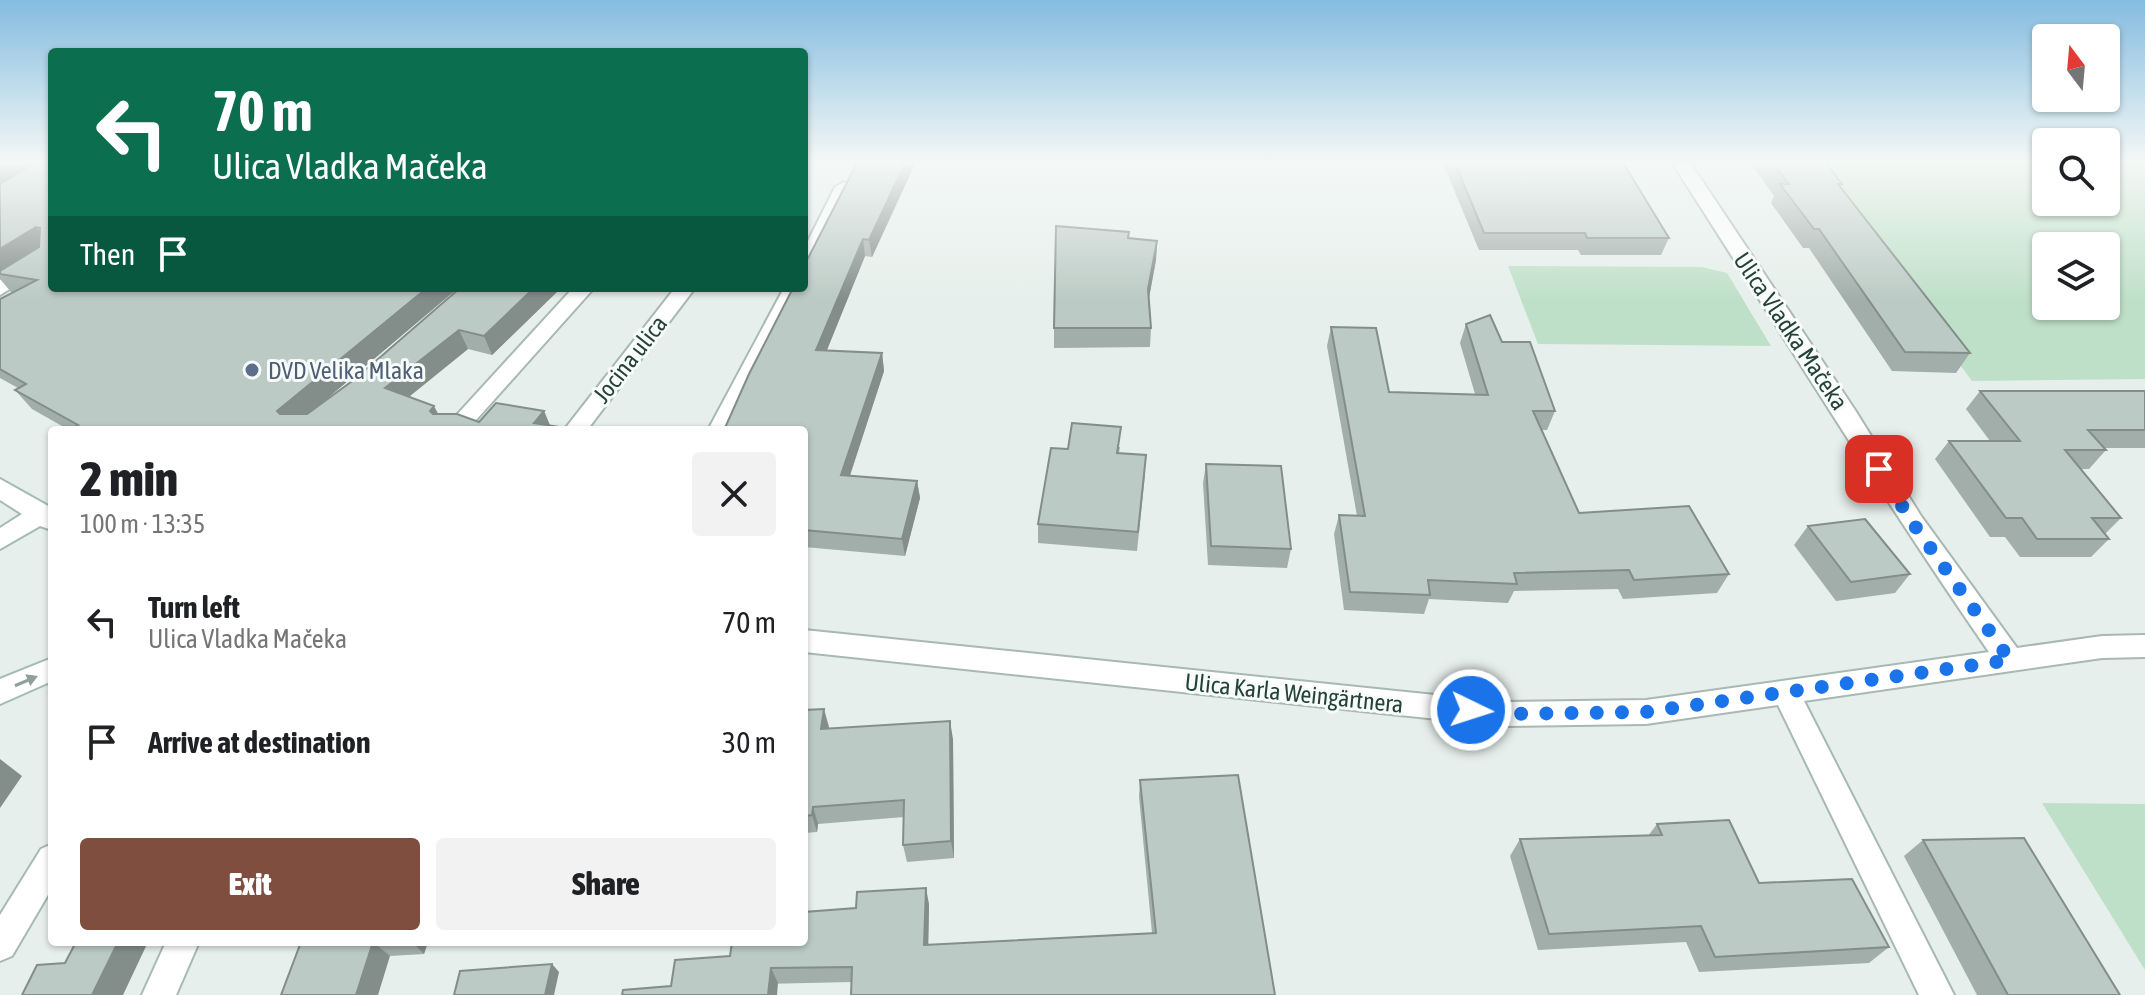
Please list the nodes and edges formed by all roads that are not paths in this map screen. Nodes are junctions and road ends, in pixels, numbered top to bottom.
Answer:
1 (834, 207) edge
2 (1711, 207) edge
3 (48, 257) edge
4 (808, 261) edge
5 (0, 289) edge
6 (580, 292) edge
7 (682, 292) edge
8 (792, 292) edge
9 (458, 426) edge
10 (578, 426) edge
11 (721, 426) edge
12 (0, 488) edge
13 (46, 517) edge
14 (0, 540) edge
15 (808, 641) edge
16 (2145, 646) edge
17 (2010, 660) junction
18 (48, 671) edge
19 (1785, 691) junction
20 (0, 692) edge
21 (48, 866) edge
22 (0, 945) edge
23 (181, 946) edge
24 (159, 995) edge
25 (1937, 995) edge

1 - 4 street
2 - 17 street, Ulica Vladka Mačeka
3 - 5 street
6 - 9 street
7 - 10 street, Jocina ulica
8 - 11 street
12 - 13 street
13 - 14 street
15 - 19 street, Ulica Karla Weingärtnera
16 - 17 street, Ulica Karla Weingärtnera
17 - 19 street, Ulica Karla Weingärtnera
20 -> 18 street
19 - 25 street
21 - 22 street
23 - 24 street

